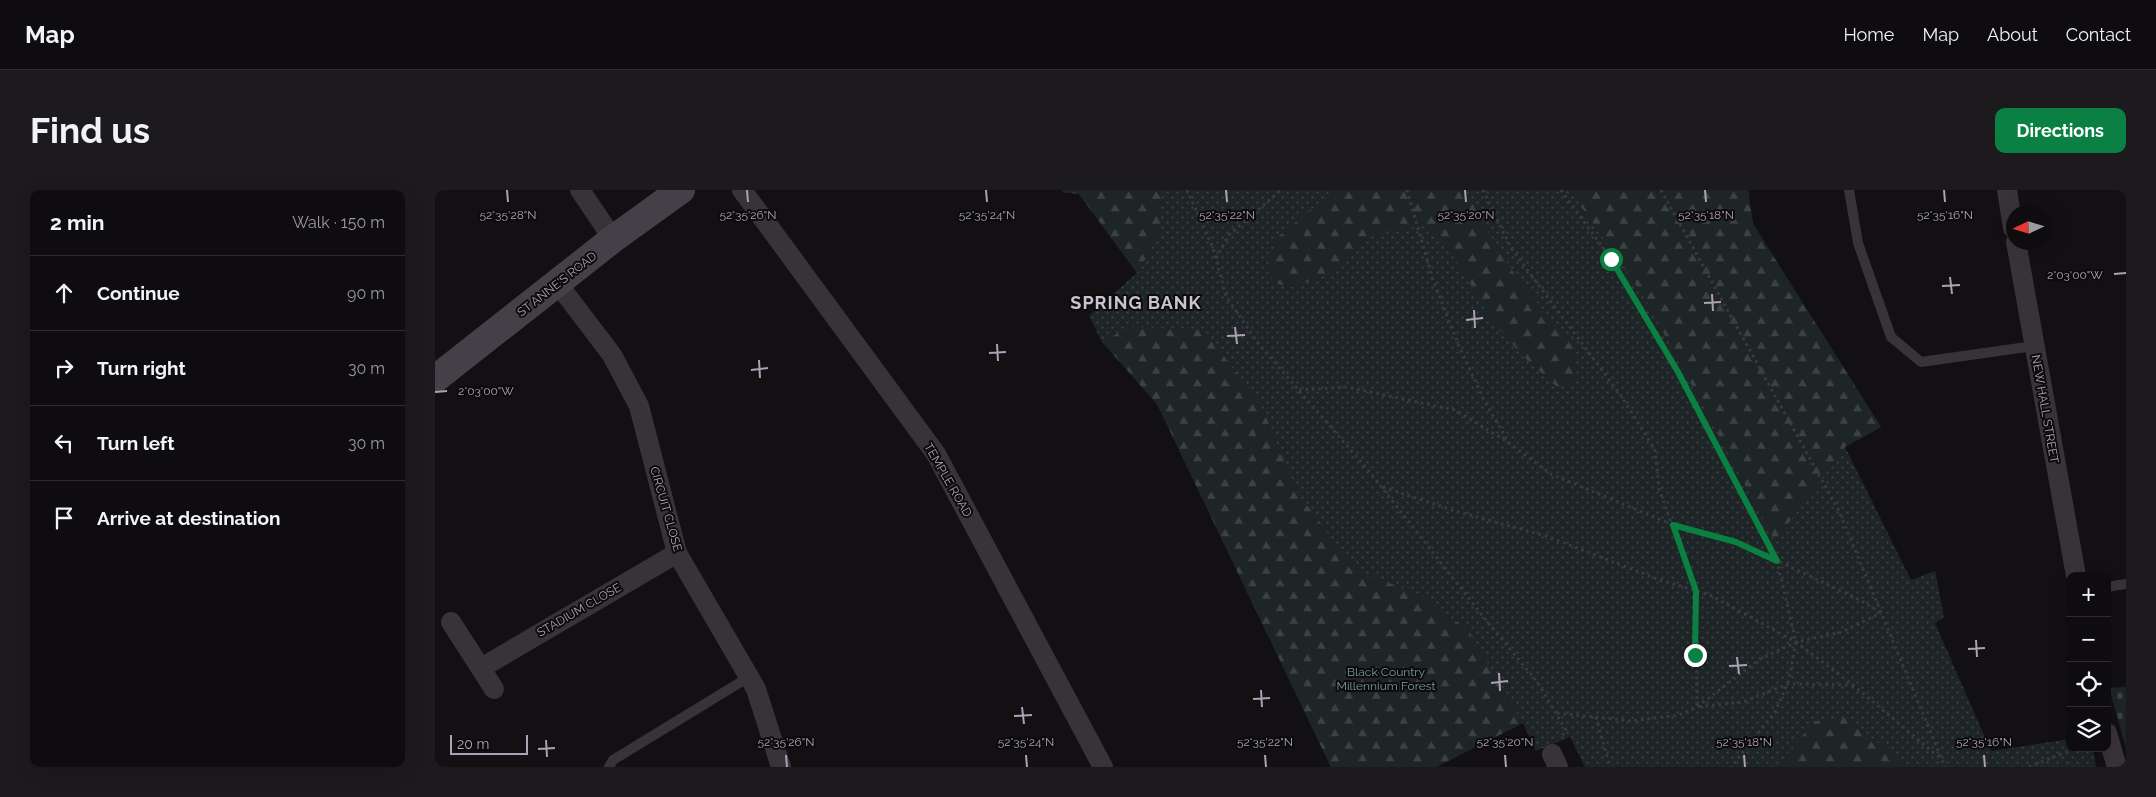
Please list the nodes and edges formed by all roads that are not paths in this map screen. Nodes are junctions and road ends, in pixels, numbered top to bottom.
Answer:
1 (580, 190) edge
2 (681, 190) edge
3 (742, 190) edge
4 (1849, 190) edge
5 (2007, 190) edge
6 (2009, 205) edge
7 (613, 239) junction
8 (2017, 250) edge
9 (558, 284) junction
10 (2033, 346) junction
11 (435, 379) edge
12 (677, 553) junction
13 (2075, 572) edge
14 (2126, 584) edge
15 (2111, 587) edge
16 (451, 622) dead end
17 (481, 668) junction
18 (749, 677) junction
19 (494, 689) dead end
20 (2111, 746) edge
21 (609, 767) edge
22 (781, 767) edge
23 (1103, 767) edge
24 (2117, 767) edge

1 - 7 street
2 - 7 street, ST ANNE'S ROAD
3 - 23 street, TEMPLE ROAD
4 - 10 lane
5 - 6 street
7 - 9 street, ST ANNE'S ROAD
8 - 10 street, NEW HALL STREET
9 - 11 street, ST ANNE'S ROAD
9 - 12 street, CIRCUIT CLOSE
10 - 13 street, NEW HALL STREET
12 - 17 street, STADIUM CLOSE
12 - 18 street, CIRCUIT CLOSE
14 - 15 lane
16 - 17 street
17 - 19 street
18 - 21 lane
18 - 22 street, CIRCUIT CLOSE
20 - 24 street

